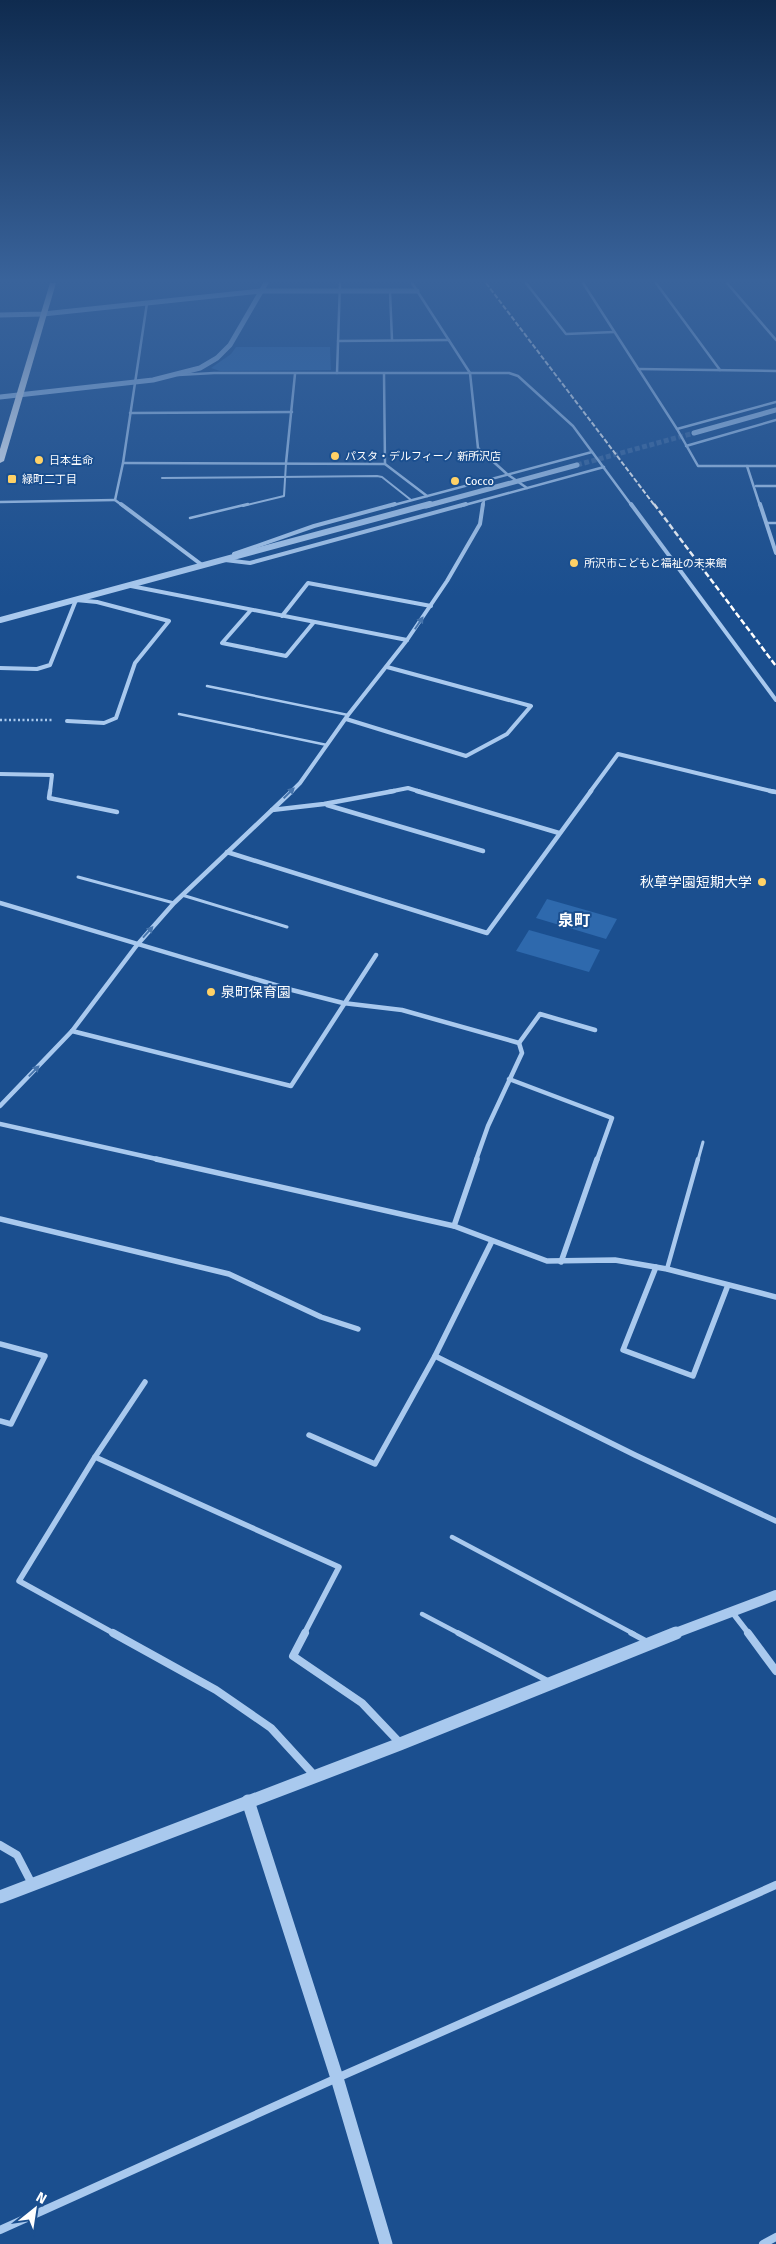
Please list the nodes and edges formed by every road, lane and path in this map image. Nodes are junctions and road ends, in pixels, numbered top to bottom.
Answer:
1 (22, 388) edge
2 (88, 388) edge
3 (134, 388) edge
4 (294, 388) edge
5 (384, 388) edge
6 (472, 388) edge
7 (531, 388) edge
8 (650, 388) edge
9 (20, 396) junction
10 (0, 397) edge
11 (776, 402) edge
12 (776, 410) edge
13 (292, 412) junction
14 (130, 413) junction
15 (776, 420) edge
16 (677, 429) junction
17 (694, 432) tunnel mouth
18 (686, 446) junction
19 (592, 452) junction
20 (0, 461) edge
21 (123, 464) junction
22 (286, 464) junction
23 (385, 464) junction
24 (577, 465) tunnel mouth
25 (748, 466) junction
26 (776, 466) edge
27 (604, 467) junction
28 (507, 474) junction
29 (162, 478) dead end
30 (285, 478) junction
31 (756, 486) junction
32 (776, 486) edge
33 (527, 488) junction
34 (427, 496) junction
35 (115, 500) junction
36 (411, 500) junction
37 (484, 500) junction
38 (0, 502) edge
39 (190, 518) dead end
40 (766, 523) junction
41 (776, 523) edge
42 (776, 553) edge
43 (222, 559) junction
44 (202, 565) junction
45 (131, 586) junction
46 (76, 600) junction
47 (431, 606) junction
48 (251, 610) junction
49 (282, 616) junction
50 (0, 620) edge
51 (314, 622) junction
52 (407, 640) junction
53 (386, 667) junction
54 (0, 668) edge
55 (207, 686) dead end
56 (776, 700) edge
57 (179, 714) dead end
58 (347, 717) junction
59 (0, 720) edge
60 (67, 721) joint
61 (327, 745) junction
62 (0, 774) edge
63 (776, 792) edge
64 (324, 804) junction
65 (271, 810) junction
66 (117, 812) dead end
67 (559, 834) junction
68 (228, 852) junction
69 (483, 852) dead end
70 (78, 876) dead end
71 (182, 895) junction
72 (0, 903) edge
73 (174, 903) junction
74 (287, 927) dead end
75 (136, 945) junction
76 (376, 955) dead end
77 (343, 1003) junction
78 (595, 1030) dead end
79 (72, 1031) junction
80 (519, 1043) junction
81 (509, 1079) junction
82 (0, 1106) edge
83 (0, 1124) edge
84 (703, 1142) dead end
85 (0, 1219) edge
86 (454, 1226) junction
87 (492, 1241) junction
88 (560, 1262) junction
89 (656, 1267) junction
90 (667, 1269) junction
91 (728, 1285) junction
92 (776, 1297) edge
93 (358, 1329) dead end
94 (0, 1344) edge
95 (434, 1356) junction
96 (145, 1382) dead end
97 (0, 1421) edge
98 (309, 1435) dead end
99 (95, 1457) junction
100 (776, 1521) edge
101 (452, 1537) dead end
102 (776, 1595) edge
103 (732, 1612) junction
104 (422, 1614) dead end
105 (650, 1643) junction
106 (776, 1670) edge
107 (550, 1683) junction
108 (400, 1744) junction
109 (315, 1775) junction
110 (248, 1801) junction
111 (0, 1845) edge
112 (32, 1884) junction
113 (776, 1885) edge
114 (0, 1897) edge
115 (337, 2078) junction
116 (0, 2230) edge
117 (776, 2237) edge
118 (386, 2244) edge
119 (763, 2244) edge

1 - 9 main road
2 - 9 street
3 - 14 street
4 - 13 street
5 - 23 street
6 - 28 street
7 - 19 street
8 - 16 street
9 - 10 street
9 - 20 main road
11 - 16 street
12 - 17 street
13 - 14 street
13 - 22 street
14 - 21 street
15 - 18 street
16 - 18 street
18 - 25 street
19 - 27 street
19 - 28 street
21 - 22 street
21 - 35 street
22 - 23 street
22 - 30 lane
23 - 34 street
24 - 43 street
25 - 26 street
25 - 31 street
27 - 33 street
27 - 56 street
28 - 33 street
28 - 34 street
29 - 30 lane
30 - 36 lane
30 - 39 lane
31 - 32 street
31 - 40 street
33 - 37 street
34 - 36 street
35 - 38 street
35 - 44 street
36 - 43 street
37 - 43 street
37 - 47 street
40 - 41 lane
40 - 42 street
43 - 44 street
44 - 45 street
45 - 46 street
45 - 48 street
46 - 50 street
46 - 54 street
46 - 60 street
47 - 49 street
52 -> 47 street
48 - 49 street
48 - 51 street
49 - 51 street
51 - 52 street
52 - 53 street
53 - 58 street
53 - 58 street
55 - 58 lane
57 - 61 lane
58 - 61 street
59 - 60 path
65 -> 61 street
62 - 66 street
63 - 67 street
64 - 65 street
64 - 67 street
64 - 69 street
65 - 68 street
67 - 68 street
68 - 71 street
70 - 73 lane
71 - 73 street
71 - 74 lane
72 - 75 street
75 -> 73 street
75 - 77 street
75 - 79 street
76 - 77 street
77 - 79 street
77 - 80 street
78 - 80 street
82 -> 79 street
80 - 81 street
81 - 86 street
81 - 88 street
83 - 86 street
84 - 90 lane
85 - 93 street
86 - 87 street
87 - 88 street
87 - 95 street
88 - 89 street
89 - 90 street
89 - 91 street
90 - 91 street
91 - 92 street
94 - 97 street
95 - 98 street
95 - 100 street
96 - 99 street
99 - 108 street
99 - 109 street
101 - 105 lane
102 - 103 street
103 - 105 street
103 - 106 street
104 - 107 lane
105 - 107 street
107 - 108 street
108 - 109 street
109 - 110 street
110 - 112 street
110 - 115 street
111 - 112 street
112 - 114 street
113 - 115 street
115 - 116 street
115 - 118 street
117 - 119 street

